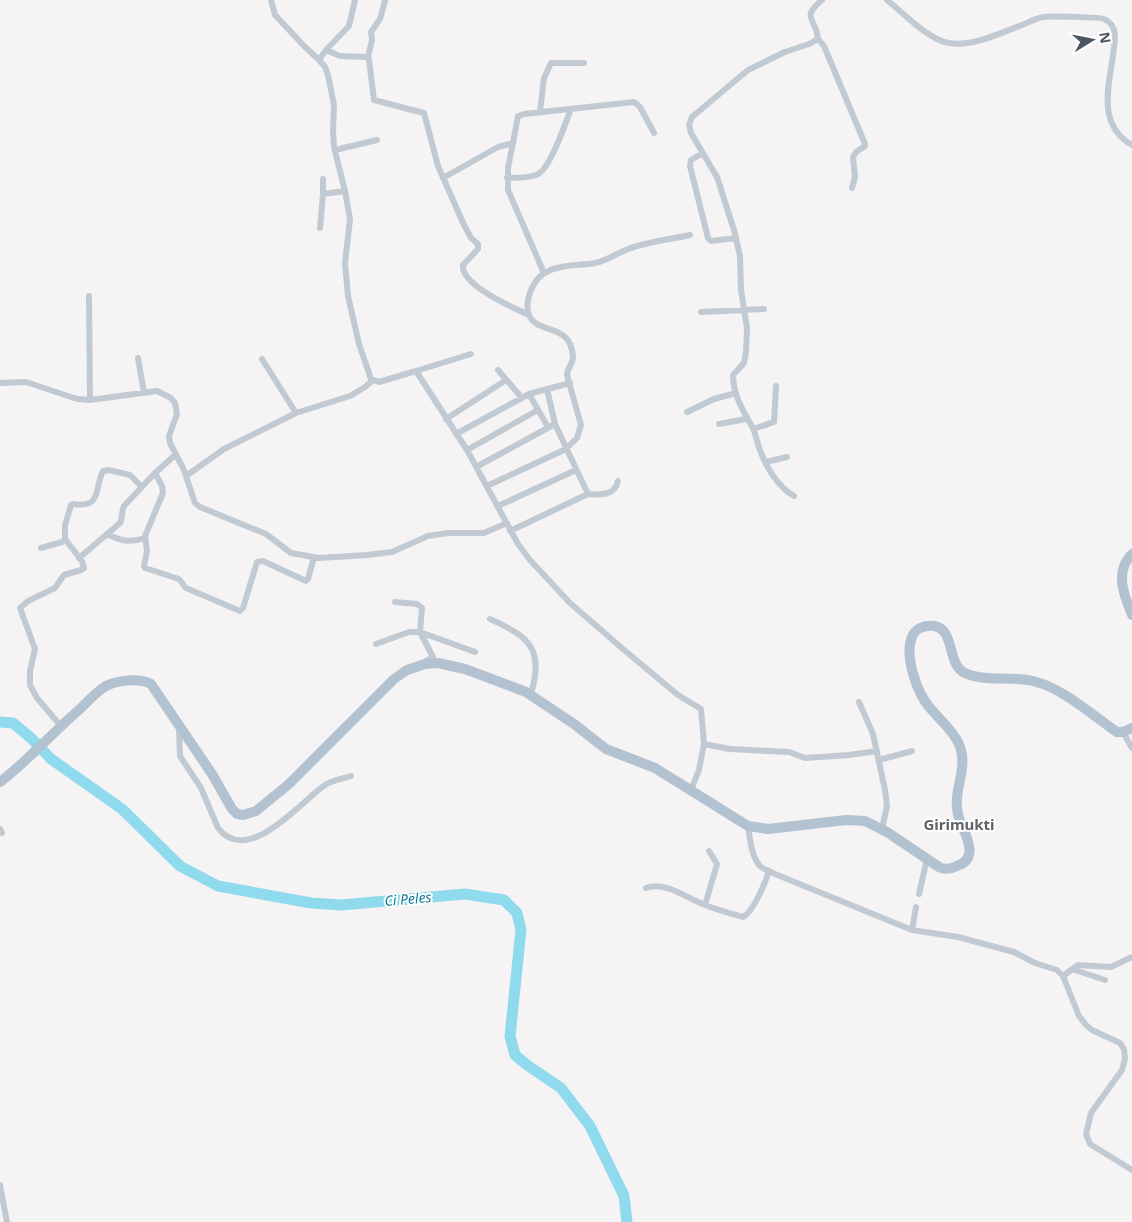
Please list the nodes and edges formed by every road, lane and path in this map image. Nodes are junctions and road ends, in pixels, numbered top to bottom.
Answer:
1 (271, 0) edge
2 (355, 0) edge
3 (822, 0) edge
4 (887, 0) edge
5 (385, 1) edge
6 (818, 39) junction
7 (326, 50) junction
8 (368, 57) junction
9 (320, 60) junction
10 (584, 63) dead end
11 (571, 109) junction
12 (540, 112) junction
13 (654, 133) dead end
14 (377, 140) dead end
15 (513, 143) junction
16 (1132, 145) edge
17 (335, 150) junction
18 (703, 153) junction
19 (443, 178) junction
20 (507, 178) junction
21 (323, 179) dead end
22 (852, 188) dead end
23 (345, 191) junction
24 (323, 194) junction
25 (320, 228) dead end
26 (690, 235) dead end
27 (736, 238) junction
28 (544, 273) junction
29 (89, 296) dead end
30 (764, 309) dead end
31 (744, 310) junction
32 (701, 312) dead end
33 (530, 315) junction
34 (471, 354) dead end
35 (138, 358) dead end
36 (262, 359) dead end
37 (498, 370) dead end
38 (416, 371) junction
39 (506, 380) junction
40 (372, 381) junction
41 (0, 383) edge
42 (570, 383) junction
43 (776, 386) dead end
44 (547, 389) junction
45 (144, 393) junction
46 (736, 393) junction
47 (529, 394) junction
48 (521, 397) junction
49 (90, 400) junction
50 (538, 410) junction
51 (687, 412) dead end
52 (296, 413) junction
53 (446, 419) junction
54 (746, 419) junction
55 (555, 424) junction
56 (719, 424) dead end
57 (548, 427) junction
58 (753, 428) junction
59 (456, 434) junction
60 (566, 449) junction
61 (467, 450) junction
62 (175, 455) junction
63 (787, 457) dead end
64 (766, 462) junction
65 (476, 467) junction
66 (576, 470) junction
67 (155, 473) junction
68 (186, 476) junction
69 (618, 481) dead end
70 (487, 486) junction
71 (142, 487) junction
72 (588, 494) junction
73 (794, 496) dead end
74 (498, 506) junction
75 (507, 524) junction
76 (510, 531) junction
77 (107, 534) junction
78 (145, 538) junction
79 (65, 540) junction
80 (41, 548) dead end
81 (1132, 554) edge
82 (79, 558) junction
83 (314, 558) junction
84 (395, 602) dead end
85 (1132, 616) edge
86 (490, 619) dead end
87 (420, 632) junction
88 (376, 644) dead end
89 (475, 652) dead end
90 (422, 665) junction
91 (531, 694) junction
92 (859, 702) dead end
93 (60, 725) junction
94 (179, 727) junction
95 (1129, 736) edge
96 (704, 744) junction
97 (1132, 748) edge
98 (877, 751) junction
99 (912, 751) dead end
100 (879, 760) junction
101 (351, 776) dead end
102 (0, 782) edge
103 (691, 790) junction
104 (748, 826) junction
105 (882, 829) junction
106 (709, 851) dead end
107 (927, 859) junction
108 (769, 871) junction
109 (646, 888) dead end
110 (919, 894) dead end
111 (705, 905) junction
112 (916, 907) dead end
113 (912, 930) junction
114 (1132, 957) edge
115 (1072, 969) junction
116 (1063, 976) junction
117 (1105, 980) dead end
118 (1132, 1170) edge
119 (0, 1185) edge
120 (7, 1222) edge

1 - 9 street
2 - 7 street
3 - 6 street
4 - 16 street
5 - 8 street
6 - 18 street
6 - 22 street
7 - 8 street
7 - 9 street
8 - 19 street
9 - 17 street
10 - 12 street
11 - 12 street
11 - 13 street
11 - 20 street
12 - 15 street
14 - 17 street
15 - 19 street
15 - 20 street
17 - 23 street
18 - 27 street
18 - 27 street
19 - 33 street
20 - 28 street
21 - 24 street
23 - 24 street
23 - 40 street
24 - 25 street
26 - 28 street
27 - 31 street
28 - 33 street
29 - 49 street
30 - 31 street
31 - 32 street
31 - 46 street
33 - 42 street
34 - 38 street
35 - 45 street
36 - 52 street
37 - 39 street
38 - 40 street
38 - 53 street
39 - 48 street
39 - 53 street
40 - 52 street
41 - 49 street
42 - 44 street
42 - 60 street
43 - 58 street
44 - 47 street
44 - 55 street
45 - 49 street
45 - 62 street
46 - 51 street
46 - 54 street
47 - 48 street
47 - 50 street
48 - 59 street
50 - 57 street
50 - 61 street
52 - 68 street
53 - 59 street
54 - 56 street
54 - 58 street
55 - 57 street
55 - 60 street
57 - 65 street
58 - 64 street
59 - 61 street
60 - 66 street
60 - 70 street
61 - 65 street
62 - 67 street
62 - 68 street
63 - 64 street
64 - 73 street
65 - 70 street
66 - 72 street
66 - 74 street
67 - 71 street
67 - 78 street
68 - 83 street
69 - 72 street
70 - 74 street
71 - 77 street
71 - 79 street
72 - 76 street
74 - 75 street
75 - 76 street
75 - 83 street
76 - 96 street
77 - 78 street
77 - 82 street
78 - 83 street
79 - 80 street
79 - 82 street
81 - 85 main road
82 - 93 street
84 - 87 street
86 - 91 street
87 - 88 street
87 - 89 street
87 - 90 street
90 - 91 main road
90 - 94 main road
91 - 103 main road
92 - 98 street
93 - 94 main road
93 - 102 main road
94 - 101 street
95 - 97 street
95 - 107 main road
96 - 98 street
96 - 103 street
98 - 100 street
99 - 100 street
100 - 105 street
103 - 104 main road
104 - 105 main road
104 - 108 street
105 - 107 main road
106 - 111 street
107 - 110 street
108 - 111 street
108 - 113 street
109 - 111 street
112 - 113 street
113 - 116 street
114 - 115 street
115 - 116 street
115 - 117 street
116 - 118 street
119 - 120 street

